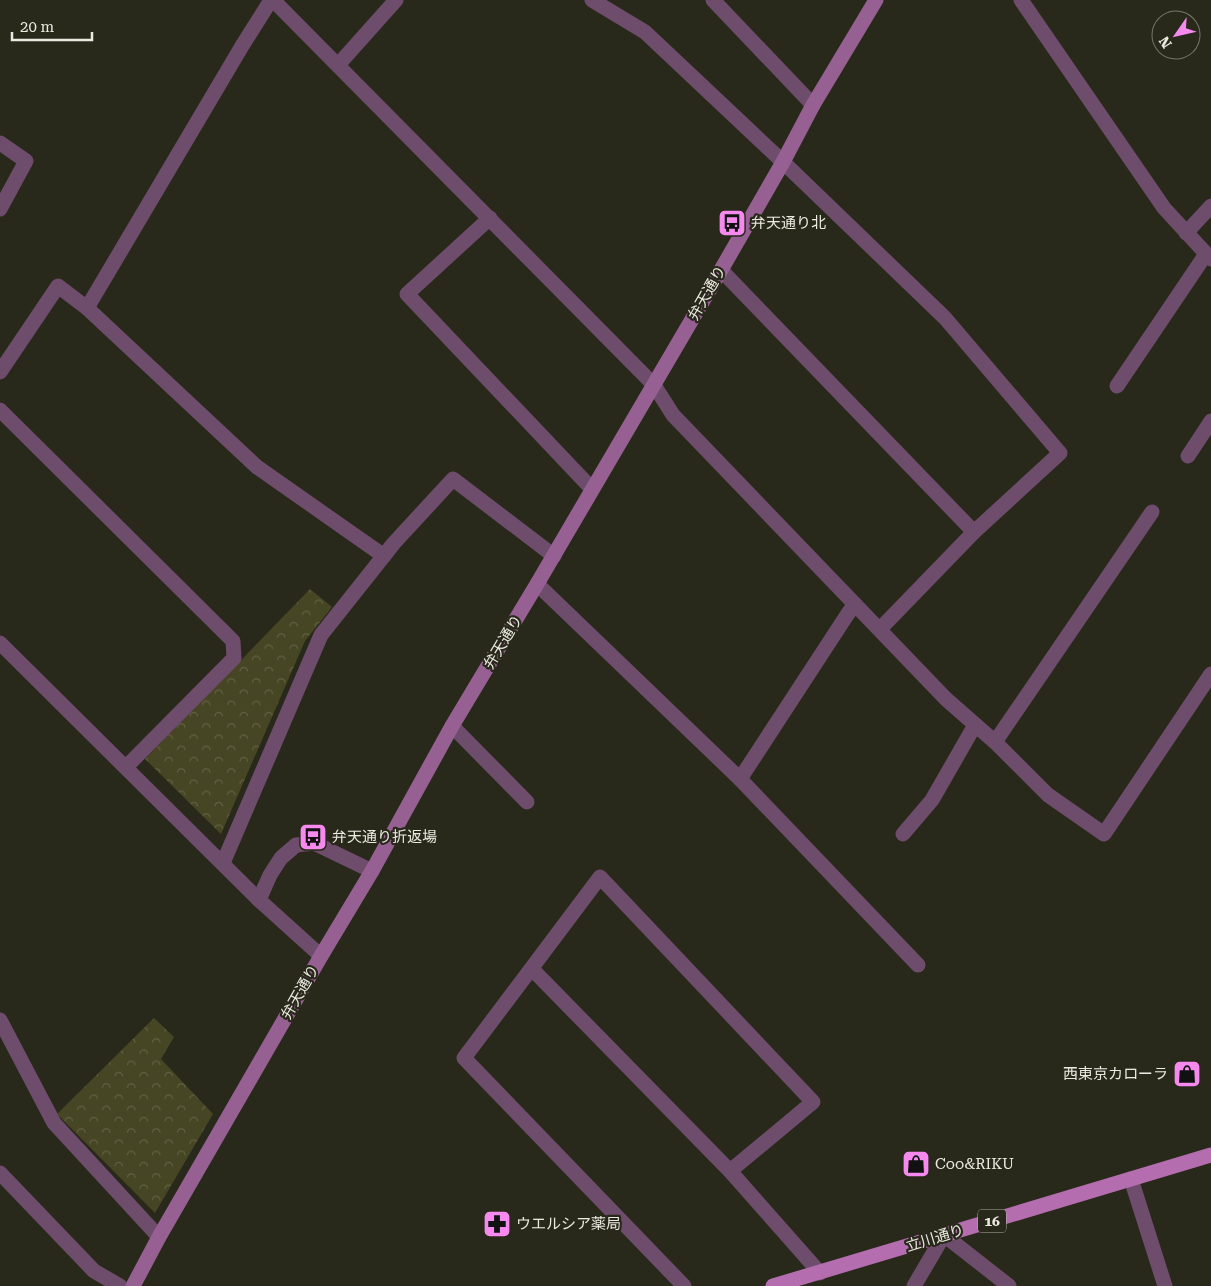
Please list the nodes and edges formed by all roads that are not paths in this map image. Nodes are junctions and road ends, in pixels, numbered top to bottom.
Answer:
1 (272, 0) edge
2 (396, 0) edge
3 (592, 0) edge
4 (713, 0) edge
5 (876, 0) edge
6 (1021, 0) edge
7 (338, 65) junction
8 (813, 105) junction
9 (0, 143) edge
10 (783, 162) junction
11 (1211, 206) edge
12 (0, 209) edge
13 (490, 218) junction
14 (1186, 233) junction
15 (1208, 256) edge
16 (721, 270) junction
17 (88, 308) junction
18 (0, 372) edge
19 (654, 385) junction
20 (1117, 386) dead end
21 (0, 410) edge
22 (1211, 421) edge
23 (1188, 456) dead end
24 (592, 489) junction
25 (1152, 512) dead end
26 (974, 532) junction
27 (384, 556) junction
28 (554, 556) junction
29 (538, 584) junction
30 (855, 604) junction
31 (880, 629) junction
32 (0, 643) edge
33 (1211, 674) edge
34 (975, 725) junction
35 (452, 726) junction
36 (995, 742) junction
37 (126, 767) junction
38 (740, 779) junction
39 (526, 802) dead end
40 (903, 834) dead end
41 (223, 863) junction
42 (372, 872) junction
43 (259, 900) junction
44 (320, 956) junction
45 (918, 965) dead end
46 (532, 969) junction
47 (0, 1020) edge
48 (1211, 1155) edge
49 (730, 1171) junction
50 (0, 1173) edge
51 (1131, 1179) junction
52 (944, 1235) junction
53 (159, 1236) junction
54 (820, 1272) junction
55 (120, 1286) edge
56 (133, 1286) edge
57 (684, 1286) edge
58 (773, 1286) edge
59 (914, 1286) edge
60 (1009, 1286) edge
61 (1165, 1286) edge

1 - 7 street
1 - 17 street
2 - 7 street
3 - 10 street
4 - 8 street
5 - 8 street, 弁天通り
6 - 14 street
7 - 13 street
8 - 10 street, 弁天通り
9 - 12 street
10 - 16 street, 弁天通り
10 - 26 street
11 - 14 street
13 - 19 street
13 - 24 street
14 - 15 street
15 - 20 street
16 - 19 street, 弁天通り
16 - 26 street
17 - 18 street
17 - 27 street
19 - 24 street, 弁天通り
19 - 30 street
21 - 37 street
22 - 23 street
24 - 28 street, 弁天通り
25 - 36 street
26 - 31 street
27 - 28 street
27 - 41 street
28 - 29 street, 弁天通り
29 - 35 street, 弁天通り
29 - 38 street
30 - 31 street
30 - 38 street
31 - 34 street
32 - 37 street
33 - 36 street
34 - 36 street
34 - 40 street
35 - 39 street
35 - 42 street, 弁天通り
37 - 41 street
38 - 45 street
41 - 43 street
42 - 43 street
42 - 44 street, 弁天通り
43 - 44 street
44 - 53 street, 弁天通り
46 - 49 street
46 - 49 street
46 - 57 street
47 - 53 street
48 - 51 main road, 立川通り / 16
49 - 54 street
50 - 55 street
51 - 52 main road, 立川通り / 16
51 - 61 street
52 - 54 main road, 立川通り / 16
52 - 59 street
52 - 60 street
53 - 56 street, 弁天通り
54 - 58 main road, 立川通り / 16

